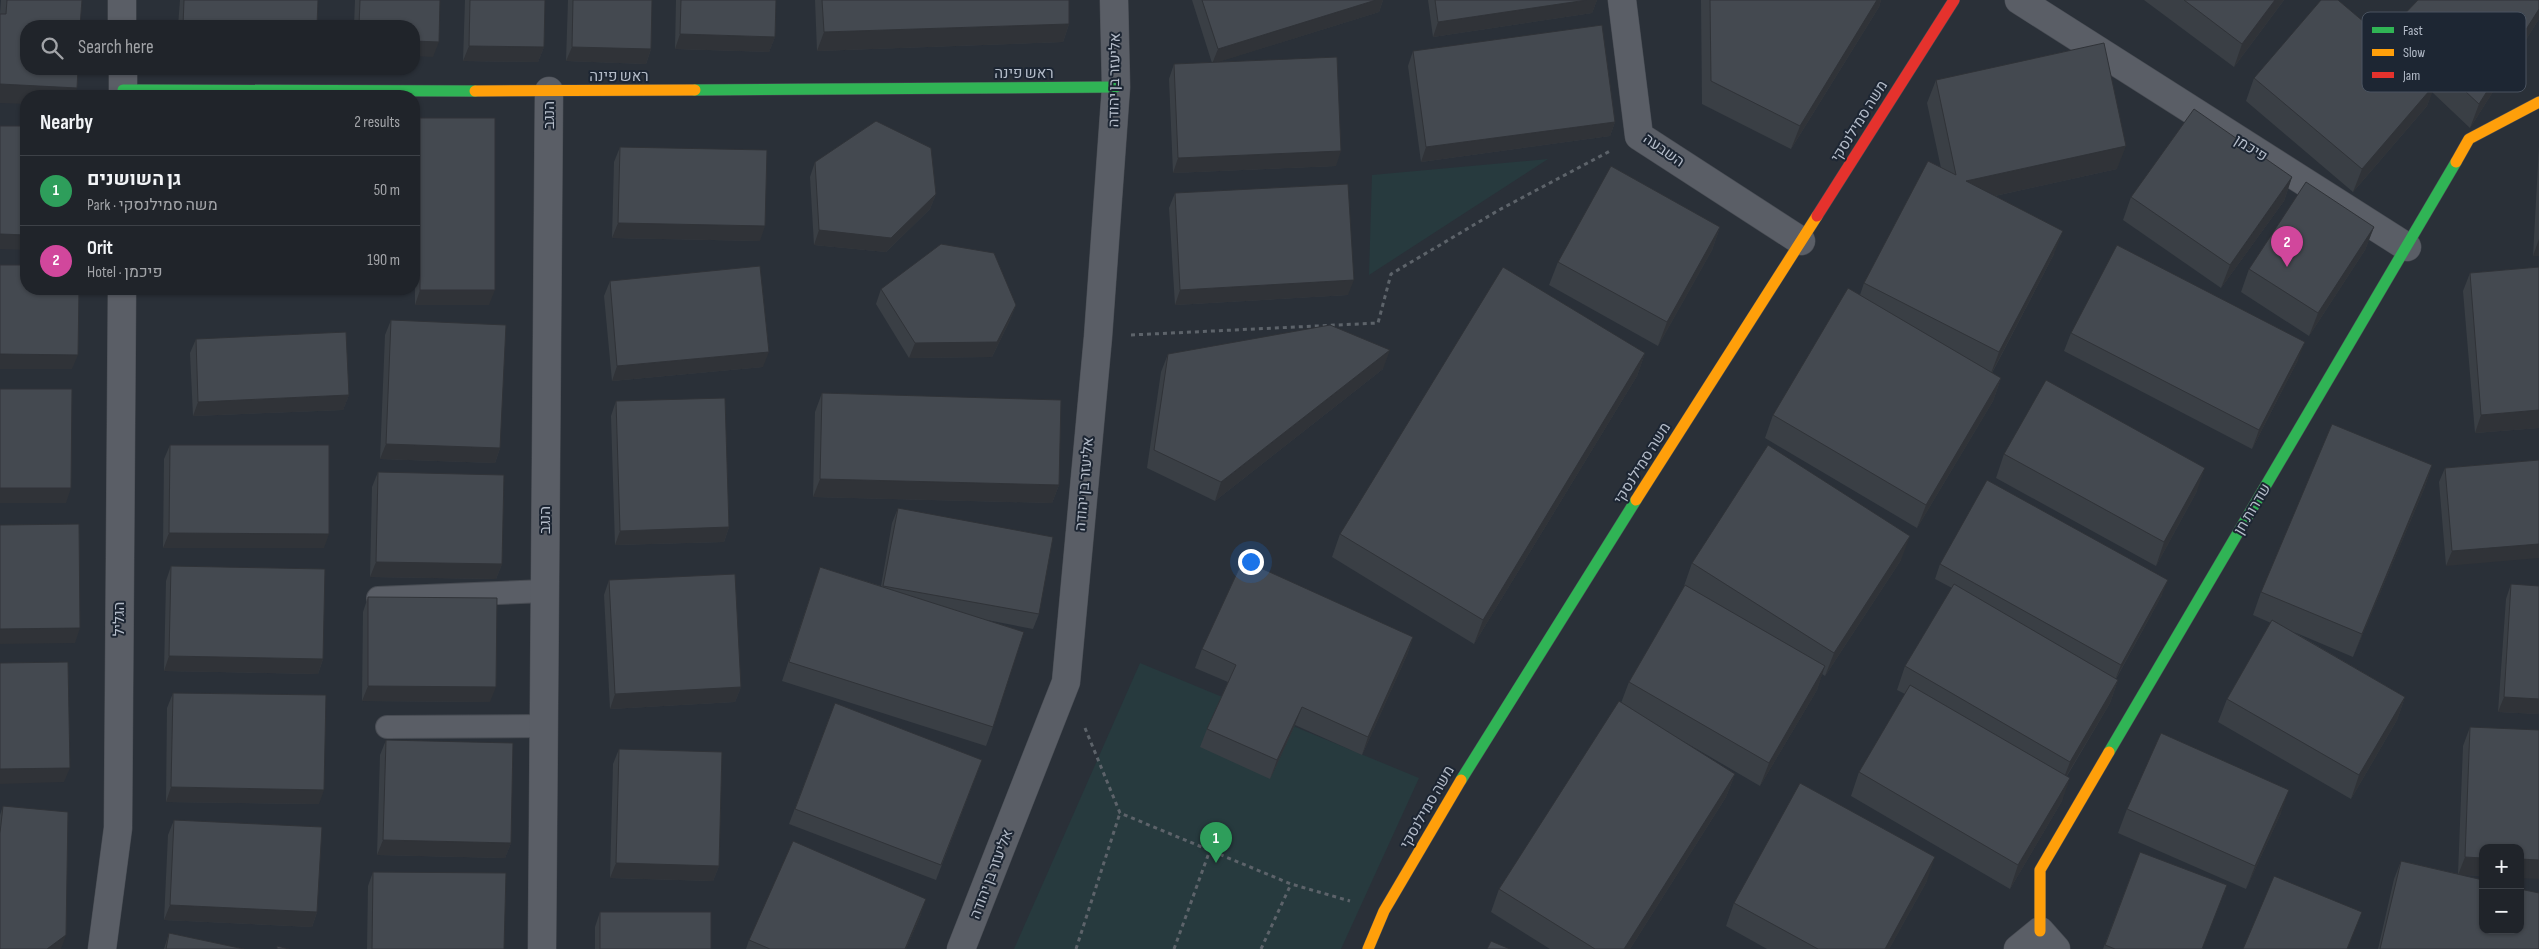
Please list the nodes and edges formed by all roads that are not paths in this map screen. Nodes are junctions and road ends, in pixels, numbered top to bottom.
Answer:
1 (122, 0) edge
2 (1114, 0) edge
3 (1622, 0) edge
4 (1954, 0) edge
5 (2019, 0) edge
6 (122, 20) edge
7 (123, 85) edge
8 (1116, 88) junction
9 (549, 91) junction
10 (2539, 102) edge
11 (1801, 241) junction
12 (2407, 247) junction
13 (122, 295) edge
14 (545, 591) junction
15 (378, 598) edge
16 (544, 726) junction
17 (387, 727) dead end
18 (2048, 940) edge
19 (102, 949) edge
20 (542, 949) edge
21 (961, 949) edge
22 (1368, 949) edge
23 (2018, 949) edge

1 - 6 street
2 - 8 street, אליעזר בן יהודה
3 - 11 street, השבעה
4 - 11 street, משה סמילנסקי
5 - 12 street, פיכמן
7 - 9 street, ראש פינה
8 - 9 street, ראש פינה
8 - 21 street, אליעזר בן יהודה
9 - 14 street, הנגב
10 - 12 street, שדרות חן
11 - 22 street, משה סמילנסקי
12 - 18 street, שדרות חן
13 - 19 street, הגליל
14 - 15 lane
14 - 16 street, הנגב
16 - 17 lane
16 - 20 street, הנגב
18 - 23 street, שדרות חן

